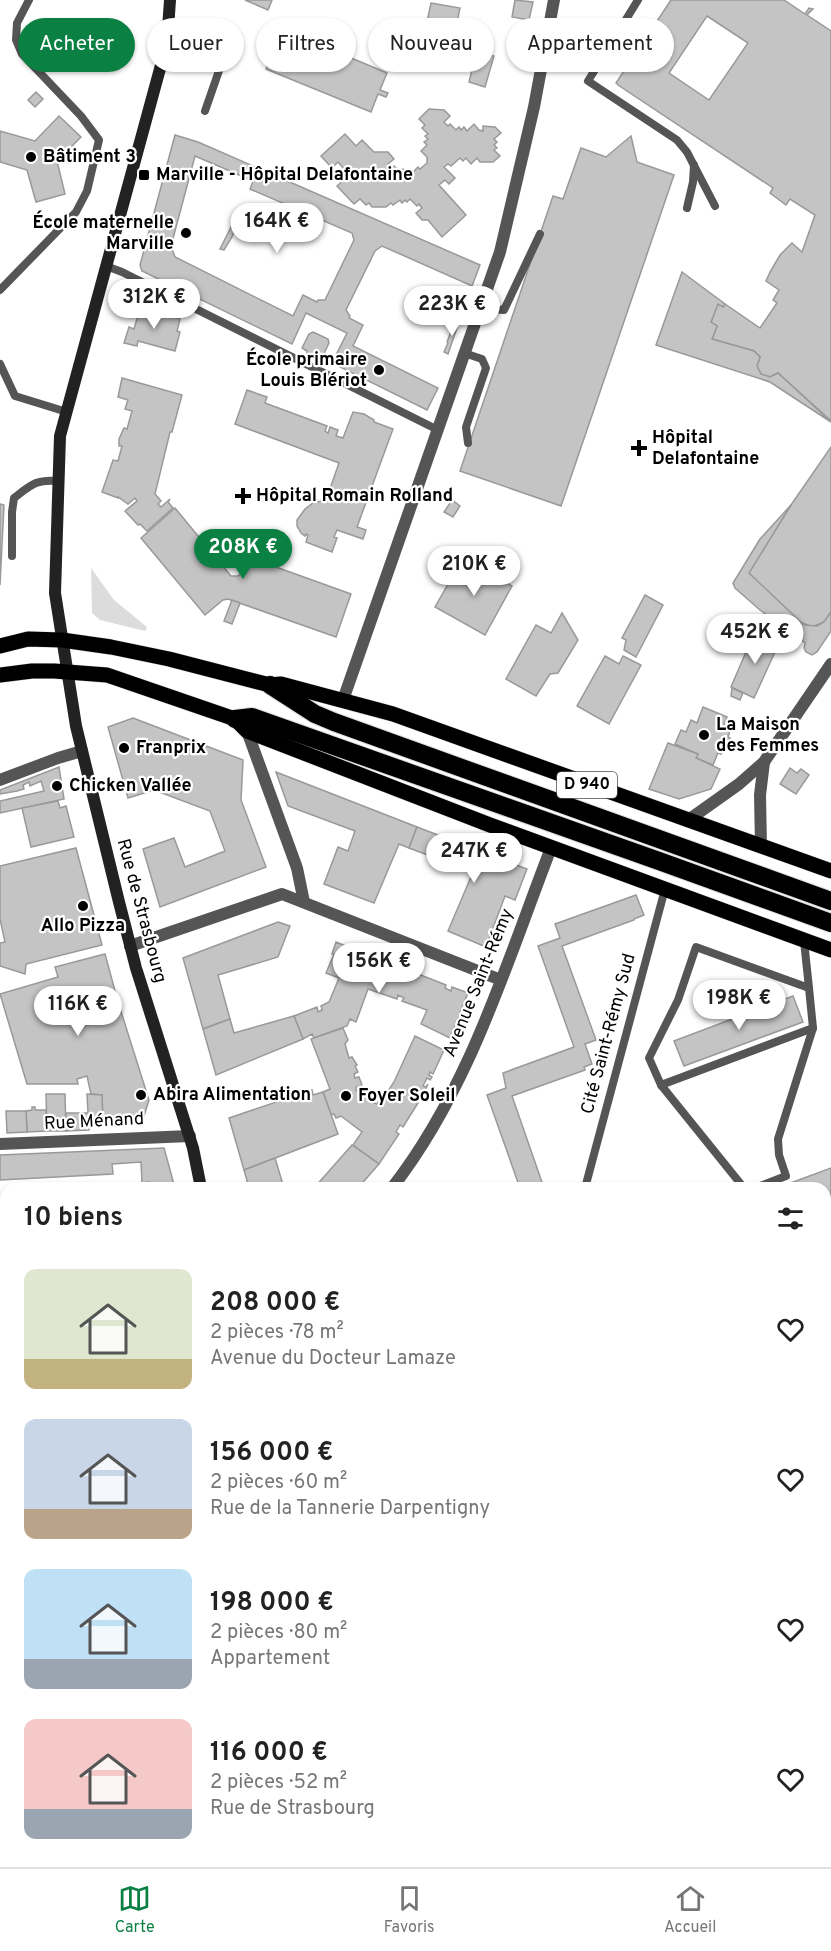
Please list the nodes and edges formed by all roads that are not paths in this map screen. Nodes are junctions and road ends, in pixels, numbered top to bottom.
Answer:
1 (29, 0) edge
2 (170, 0) edge
3 (554, 0) edge
4 (638, 0) edge
5 (169, 18) edge
6 (159, 72) edge
7 (219, 72) edge
8 (205, 111) dead end
9 (694, 164) junction
10 (715, 206) dead end
11 (687, 208) dead end
12 (540, 234) dead end
13 (106, 266) junction
14 (0, 290) edge
15 (480, 308) junction
16 (465, 353) junction
17 (0, 364) edge
18 (67, 412) junction
19 (438, 430) junction
20 (468, 443) dead end
21 (58, 482) junction
22 (12, 556) dead end
23 (63, 640) junction
24 (0, 646) edge
25 (831, 664) edge
26 (68, 672) junction
27 (0, 675) edge
28 (270, 685) junction
29 (343, 700) junction
30 (241, 725) junction
31 (82, 751) junction
32 (764, 762) junction
33 (0, 780) edge
34 (687, 821) junction
35 (761, 847) junction
36 (551, 848) junction
37 (831, 872) edge
38 (665, 889) junction
39 (831, 901) edge
40 (304, 902) junction
41 (831, 923) edge
42 (804, 940) junction
43 (130, 946) junction
44 (831, 950) edge
45 (501, 980) junction
46 (809, 988) junction
47 (813, 1028) junction
48 (661, 1085) junction
49 (190, 1136) junction
50 (0, 1144) edge
51 (200, 1182) edge
52 (397, 1182) edge
53 (587, 1182) edge
54 (739, 1182) edge
55 (779, 1182) edge

1 - 14 lane
2 - 5 street, Rue de Strasbourg
3 - 15 street
4 - 9 lane
6 - 13 street, Rue de Strasbourg
7 - 8 lane
9 - 10 lane
9 - 11 lane
12 - 15 lane
13 - 18 street, Rue de Strasbourg
13 - 19 lane
15 - 16 street
16 - 19 street
16 - 20 lane
17 - 18 lane
18 - 21 street, Rue de Strasbourg
19 - 29 street
21 - 22 lane
21 - 23 street, Rue de Strasbourg
23 - 24 main road, D 940
23 - 26 street, Rue de Strasbourg
23 - 28 main road, D 940
25 - 32 street
26 - 27 main road
26 - 30 main road
26 - 31 street, Rue de Strasbourg
28 - 29 main road, D 940
28 - 39 highway
29 - 34 main road, D 940
30 - 36 main road
30 - 40 street
30 - 41 highway
31 - 33 street
31 - 43 street, Rue de Strasbourg
32 - 34 street
32 - 35 street
34 - 35 main road, D 940
35 - 37 main road, D 940
36 - 38 main road
36 - 45 street, Avenue Saint-Rémy
38 - 42 main road
38 - 53 lane, Cité Saint-Rémy Sud
40 - 43 street
40 - 45 street
42 - 44 main road
42 - 46 lane
43 - 49 street, Rue de Strasbourg
45 - 52 street, Avenue Saint-Rémy
46 - 47 lane
46 - 48 lane
47 - 48 lane
47 - 55 lane
48 - 54 lane
49 - 50 street, Rue Ménand
49 - 51 street, Rue de Strasbourg

